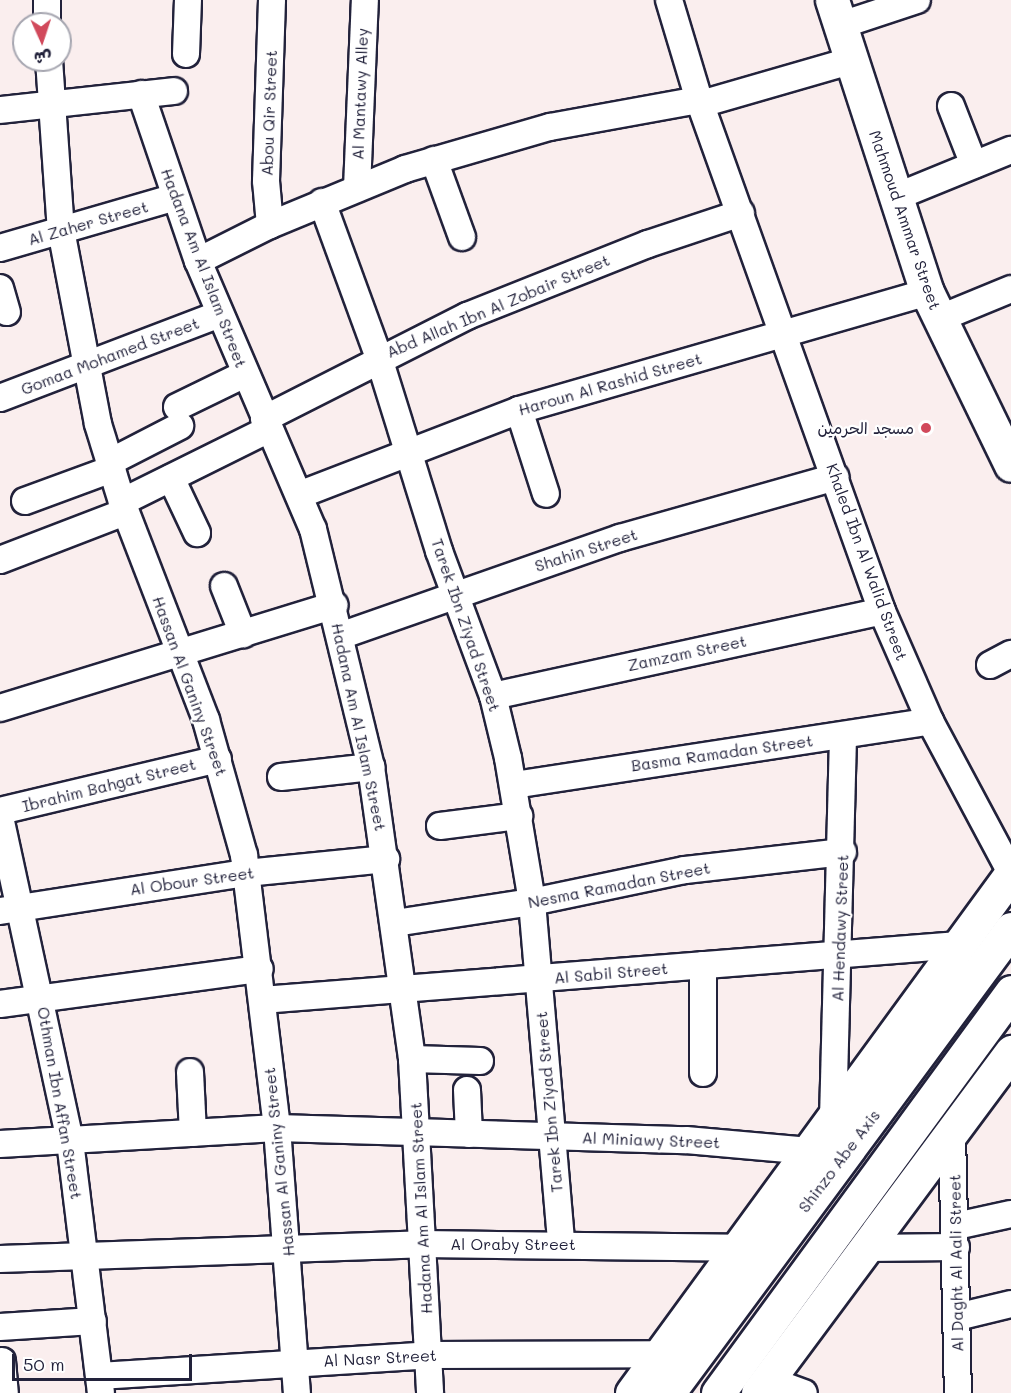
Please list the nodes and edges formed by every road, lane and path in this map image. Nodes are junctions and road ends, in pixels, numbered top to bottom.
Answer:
1 (188, 0) edge
2 (272, 0) edge
3 (365, 0) edge
4 (669, 0) edge
5 (917, 0) edge
6 (835, 13) edge
7 (186, 54) dead end
8 (850, 61) junction
9 (50, 72) edge
10 (174, 91) dead end
11 (141, 94) junction
12 (700, 102) junction
13 (51, 104) junction
14 (951, 106) dead end
15 (0, 110) edge
16 (1011, 150) edge
17 (434, 160) junction
18 (974, 165) junction
19 (357, 188) junction
20 (898, 196) junction
21 (175, 197) junction
22 (321, 202) junction
23 (741, 213) junction
24 (270, 225) junction
25 (61, 230) junction
26 (462, 237) dead end
27 (0, 248) edge
28 (198, 261) junction
29 (1011, 289) edge
30 (933, 306) junction
31 (220, 314) junction
32 (785, 333) junction
33 (379, 358) junction
34 (86, 368) junction
35 (245, 374) junction
36 (0, 398) edge
37 (519, 410) junction
38 (266, 424) junction
39 (410, 452) junction
40 (1011, 465) edge
41 (111, 466) junction
42 (836, 477) junction
43 (171, 478) junction
44 (546, 494) dead end
45 (298, 495) junction
46 (25, 501) dead end
47 (124, 507) junction
48 (197, 533) dead end
49 (0, 560) edge
50 (224, 586) dead end
51 (454, 594) junction
52 (334, 604) junction
53 (882, 611) junction
54 (243, 634) junction
55 (340, 636) junction
56 (182, 654) junction
57 (493, 696) junction
58 (0, 708) edge
59 (930, 721) junction
60 (843, 737) junction
61 (218, 759) junction
62 (371, 767) junction
63 (281, 777) dead end
64 (514, 785) junction
65 (0, 811) edge
66 (519, 816) junction
67 (0, 817) edge
68 (440, 826) dead end
69 (843, 852) junction
70 (386, 860) junction
71 (246, 873) junction
72 (1011, 874) edge
73 (532, 902) junction
74 (10, 910) edge
75 (395, 923) junction
76 (1011, 929) edge
77 (959, 945) junction
78 (839, 953) junction
79 (703, 965) junction
80 (260, 969) junction
81 (538, 979) junction
82 (403, 986) junction
83 (1011, 992) edge
84 (40, 999) junction
85 (262, 1000) junction
86 (0, 1004) edge
87 (1011, 1052) edge
88 (412, 1059) junction
89 (480, 1061) dead end
90 (190, 1072) dead end
91 (703, 1072) dead end
92 (467, 1090) dead end
93 (833, 1119) junction
94 (277, 1128) junction
95 (417, 1132) junction
96 (194, 1133) junction
97 (952, 1133) junction
98 (469, 1134) junction
99 (552, 1137) junction
100 (70, 1141) junction
101 (0, 1144) edge
102 (810, 1150) junction
103 (1011, 1214) edge
104 (956, 1236) junction
105 (561, 1243) junction
106 (422, 1244) junction
107 (739, 1248) junction
108 (866, 1248) junction
109 (288, 1249) junction
110 (86, 1257) junction
111 (0, 1259) edge
112 (1011, 1304) edge
113 (957, 1317) junction
114 (93, 1321) junction
115 (0, 1327) edge
116 (660, 1354) junction
117 (429, 1355) junction
118 (2, 1361) dead end
119 (295, 1363) junction
120 (100, 1385) edge
121 (763, 1386) edge
122 (5, 1393) edge
123 (297, 1393) edge
124 (430, 1393) edge
125 (632, 1393) edge
126 (668, 1393) edge
127 (718, 1393) edge
128 (804, 1393) edge
129 (958, 1393) edge

1 - 7 street
2 - 24 street, Abou Qir Street
3 - 19 street, Al Mantawy Alley
4 - 12 street, Khaled Ibn Al Walid Street
5 - 6 street
6 - 8 street, Mahmoud Ammar Street
8 - 12 street
8 - 20 street, Mahmoud Ammar Street
9 - 13 street, Hassan Al Ganiny Street
10 - 11 street
11 - 13 street
11 - 21 street, Hadana Am Al Islam Street
12 - 17 street
12 - 23 street, Khaled Ibn Al Walid Street
13 - 15 street
13 - 25 street, Hassan Al Ganiny Street
14 - 18 street
16 - 18 street
17 - 19 street
17 - 26 street
18 - 20 street
19 - 22 street
20 - 30 street, Mahmoud Ammar Street
21 - 25 street, Al Zaher Street
21 - 28 street, Hadana Am Al Islam Street
22 - 24 street
22 - 33 street, Tarek Ibn Ziyad Street
23 - 32 street, Khaled Ibn Al Walid Street
23 - 33 street, Abd Allah Ibn Al Zobair Street
24 - 28 street
25 - 27 street, Al Zaher Street
25 - 34 street, Hassan Al Ganiny Street
28 - 31 street, Hadana Am Al Islam Street
29 - 30 street, Haroun Al Rashid Street
30 - 32 street, Haroun Al Rashid Street
30 - 40 street, Mahmoud Ammar Street
31 - 34 street, Gomaa Mohamed Street
31 - 35 street, Hadana Am Al Islam Street
32 - 37 street, Haroun Al Rashid Street
32 - 42 street, Khaled Ibn Al Walid Street
33 - 38 street, Abd Allah Ibn Al Zobair Street
33 - 39 street, Tarek Ibn Ziyad Street
34 - 36 street, Gomaa Mohamed Street
34 - 41 street, Hassan Al Ganiny Street
35 - 38 street, Hadana Am Al Islam Street
35 - 41 street
37 - 39 street, Haroun Al Rashid Street
37 - 44 street
38 - 43 street, Abd Allah Ibn Al Zobair Street
38 - 45 street, Hadana Am Al Islam Street
39 - 45 street, Haroun Al Rashid Street
39 - 51 street, Tarek Ibn Ziyad Street
41 - 46 street
41 - 47 street, Hassan Al Ganiny Street
42 - 51 street, Shahin Street
42 - 53 street, Khaled Ibn Al Walid Street
43 - 47 street, Abd Allah Ibn Al Zobair Street
43 - 48 street
45 - 52 street, Hadana Am Al Islam Street
47 - 49 street, Abd Allah Ibn Al Zobair Street
47 - 56 street, Hassan Al Ganiny Street
50 - 54 street
51 - 55 street, Shahin Street
51 - 57 street, Tarek Ibn Ziyad Street
52 - 54 street
52 - 55 street, Hadana Am Al Islam Street
53 - 57 street, Zamzam Street
53 - 59 street, Khaled Ibn Al Walid Street
54 - 56 street
55 - 62 street, Hadana Am Al Islam Street
56 - 58 street
56 - 61 street, Hassan Al Ganiny Street
57 - 64 street, Tarek Ibn Ziyad Street
59 - 60 street, Basma Ramadan Street
59 - 72 street, Khaled Ibn Al Walid Street
60 - 64 street, Basma Ramadan Street
60 - 69 street, Al Hendawy Street
61 - 65 street, Ibrahim Bahgat Street
61 - 71 street, Hassan Al Ganiny Street
62 - 63 street
62 - 70 street, Hadana Am Al Islam Street
64 - 66 street, Tarek Ibn Ziyad Street
66 - 68 street
66 - 73 street, Tarek Ibn Ziyad Street
67 - 74 street, Othman Ibn Affan Street
69 - 73 street, Nesma Ramadan Street
69 - 78 street, Al Hendawy Street
70 - 71 street, Al Obour Street
70 - 75 street, Hadana Am Al Islam Street
71 - 74 street, Al Obour Street
71 - 80 street, Hassan Al Ganiny Street
72 - 77 street
73 - 75 street, Nesma Ramadan Street
73 - 81 street, Tarek Ibn Ziyad Street
74 - 84 street, Othman Ibn Affan Street
75 - 82 street, Hadana Am Al Islam Street
76 - 126 street, Shinzo Abe Axis
77 - 78 street, Al Sabil Street
77 - 93 street
78 - 79 street, Al Sabil Street
78 - 93 street, Al Hendawy Street
79 - 81 street, Al Sabil Street
79 - 91 street
80 - 84 street
80 - 85 street, Hassan Al Ganiny Street
81 - 82 street, Al Sabil Street
81 - 99 street, Tarek Ibn Ziyad Street
82 - 85 street, Al Sabil Street
82 - 88 street, Hadana Am Al Islam Street
83 - 127 street
84 - 86 street
84 - 100 street, Othman Ibn Affan Street
85 - 94 street, Hassan Al Ganiny Street
87 - 97 street
88 - 89 street
88 - 95 street, Hadana Am Al Islam Street
90 - 96 street
92 - 98 street
93 - 102 street
94 - 95 street, Al Miniawy Street
94 - 96 street, Al Miniawy Street
94 - 109 street, Hassan Al Ganiny Street
95 - 98 street, Al Miniawy Street
95 - 106 street, Hadana Am Al Islam Street
96 - 100 street, Al Miniawy Street
97 - 104 street, Al Daght Al Aali Street
97 - 108 street
98 - 99 street, Al Miniawy Street
99 - 102 street, Al Miniawy Street
99 - 105 street, Tarek Ibn Ziyad Street
100 - 101 street, Al Miniawy Street
100 - 110 street, Othman Ibn Affan Street
102 - 107 street
103 - 104 street
104 - 108 street
104 - 113 street, Al Daght Al Aali Street
105 - 106 street, Al Oraby Street
105 - 107 street, Al Oraby Street
106 - 109 street, Al Oraby Street
106 - 117 street, Hadana Am Al Islam Street
107 - 116 street
108 - 121 street
109 - 110 street, Al Oraby Street
109 - 119 street, Hassan Al Ganiny Street
110 - 111 street, Al Oraby Street
110 - 114 street, Othman Ibn Affan Street
112 - 113 street
113 - 129 street, Al Daght Al Aali Street
114 - 115 street
114 - 120 street, Othman Ibn Affan Street
116 - 117 street, Al Nasr Street
116 - 125 street
117 - 119 street, Al Nasr Street
117 - 124 street, Hadana Am Al Islam Street
118 - 122 street
119 - 120 street, Al Nasr Street
119 - 123 street, Hassan Al Ganiny Street
121 - 128 street

